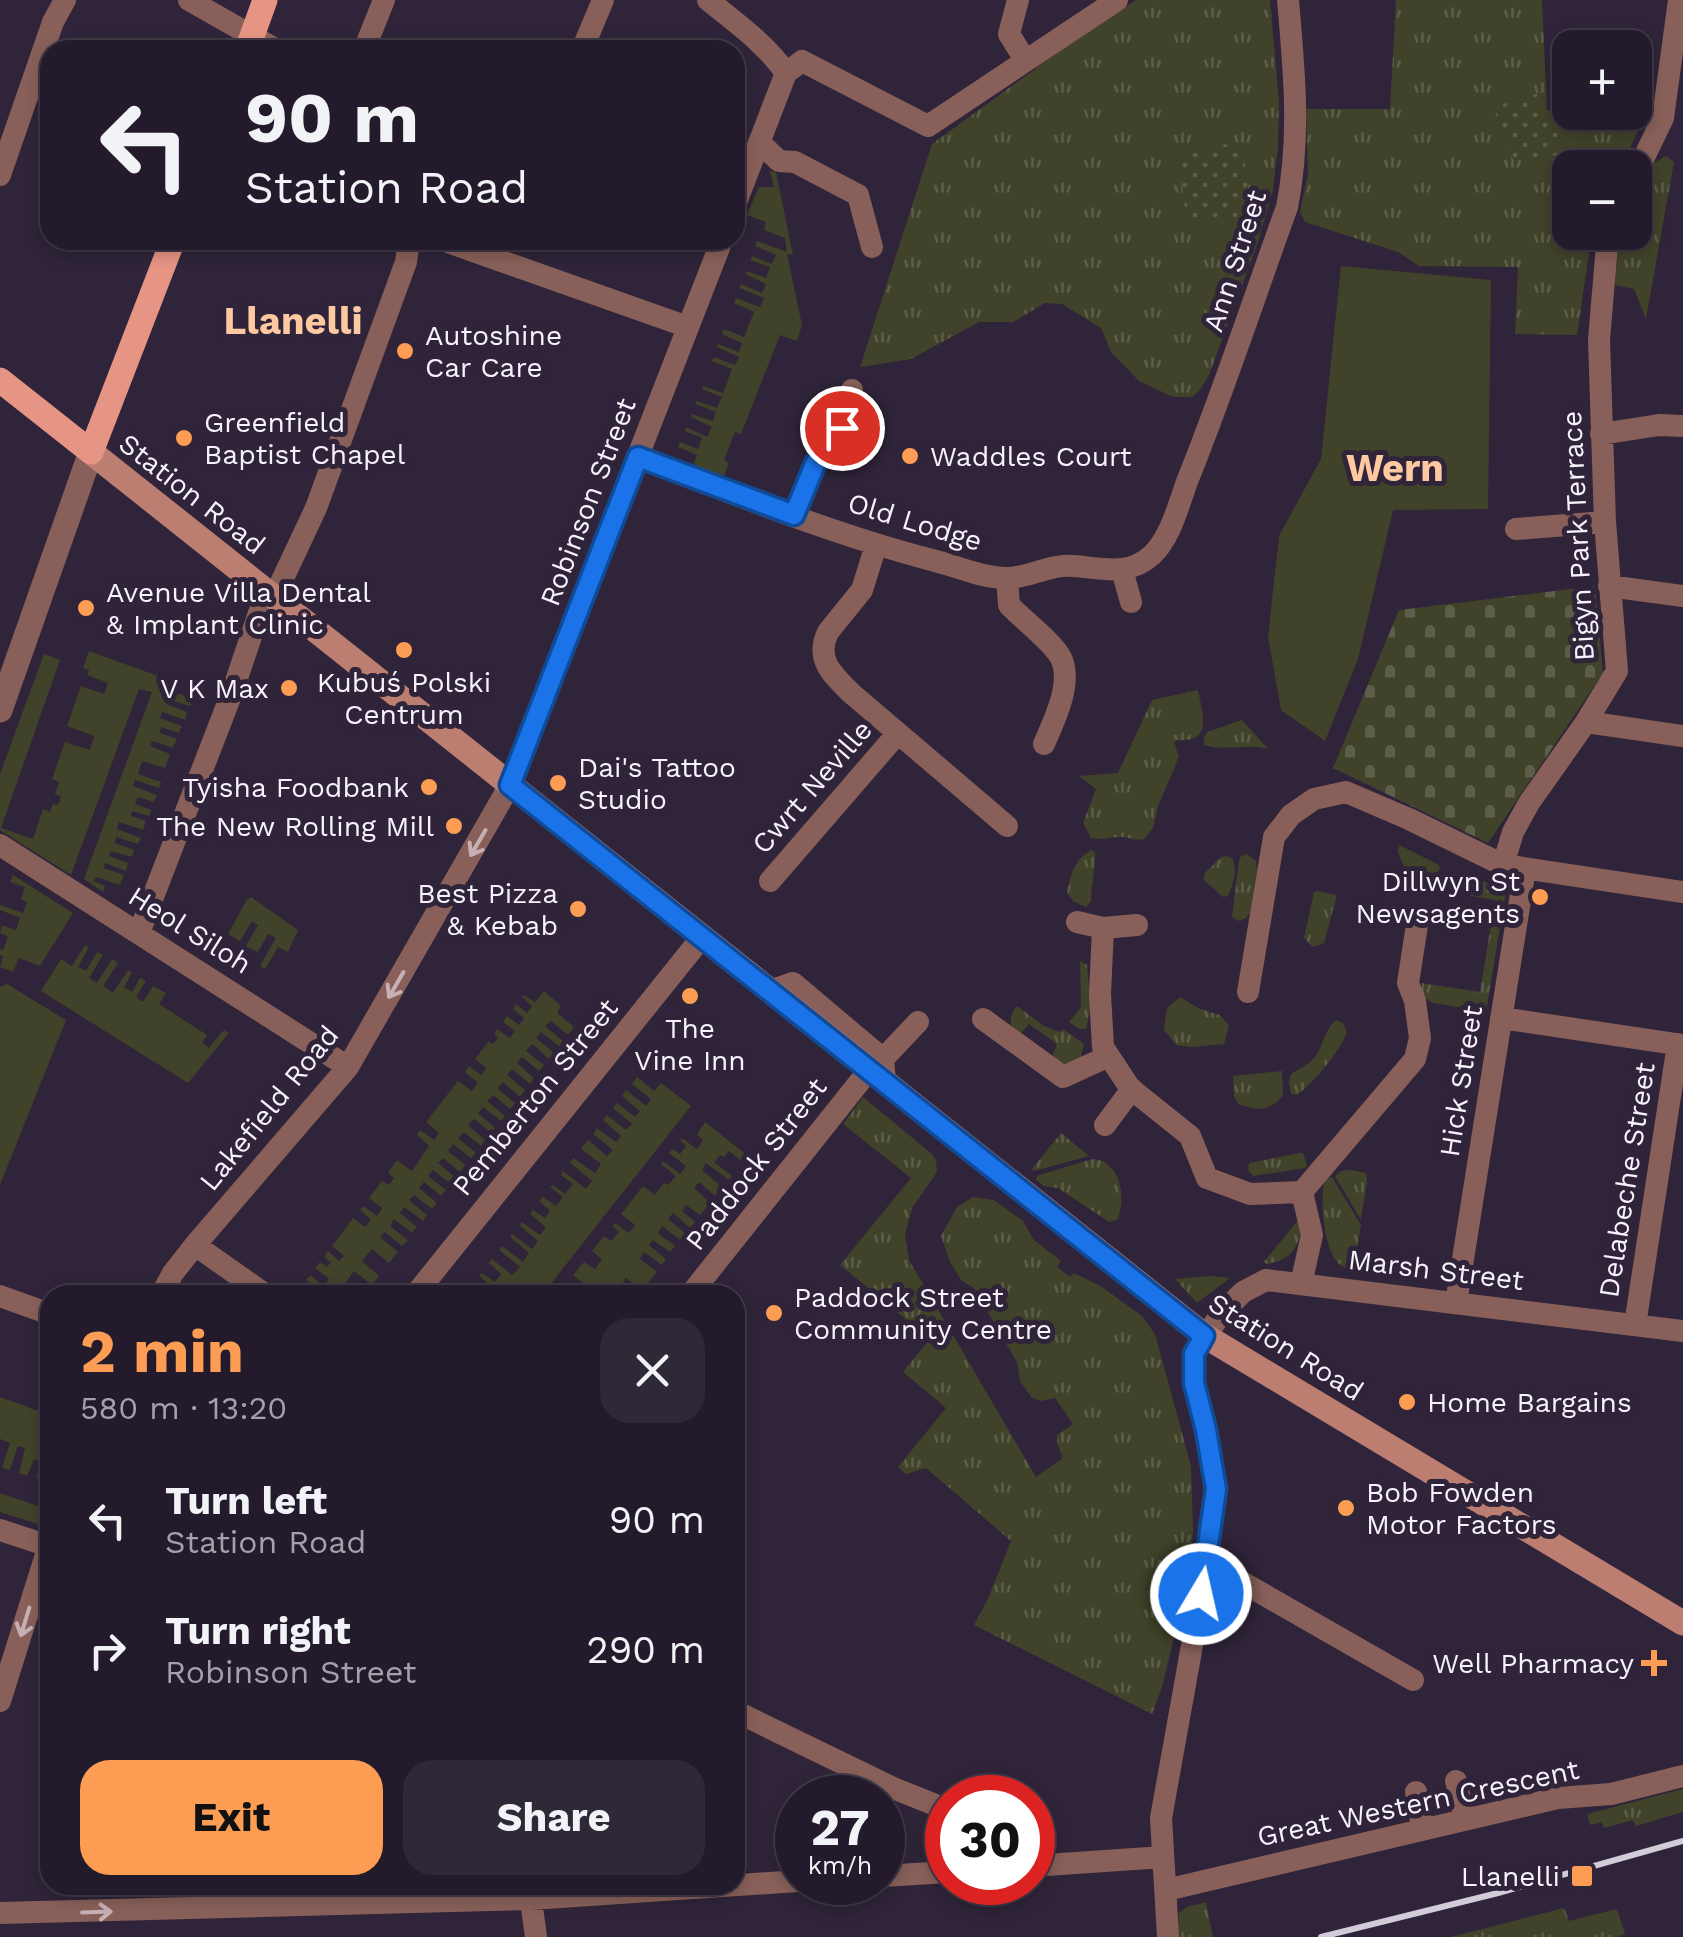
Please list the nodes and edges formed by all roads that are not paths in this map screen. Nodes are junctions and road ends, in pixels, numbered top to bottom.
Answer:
1 (65, 0) edge
2 (188, 0) edge
3 (265, 0) edge
4 (384, 0) edge
5 (603, 0) edge
6 (708, 0) edge
7 (1018, 0) edge
8 (1117, 0) edge
9 (1288, 0) edge
10 (1679, 0) edge
11 (46, 40) edge
12 (243, 40) edge
13 (250, 40) edge
14 (368, 40) edge
15 (586, 40) edge
16 (40, 57) edge
17 (1025, 60) junction
18 (794, 67) junction
19 (760, 142) junction
20 (1648, 150) edge
21 (0, 175) edge
22 (745, 180) edge
23 (872, 247) dead end
24 (170, 250) edge
25 (408, 250) edge
26 (500, 250) edge
27 (718, 250) edge
28 (1606, 250) edge
29 (688, 327) junction
30 (0, 380) edge
31 (852, 390) dead end
32 (1683, 426) edge
33 (1601, 434) junction
34 (91, 452) junction
35 (638, 457) junction
36 (794, 515) junction
37 (1605, 522) junction
38 (1516, 529) dead end
39 (876, 545) junction
40 (1122, 570) junction
41 (1007, 578) junction
42 (1609, 586) junction
43 (272, 596) junction
44 (1683, 596) edge
45 (1131, 602) dead end
46 (0, 710) edge
47 (1586, 722) junction
48 (898, 733) junction
49 (1683, 736) edge
50 (1044, 744) dead end
51 (510, 785) junction
52 (1006, 826) dead end
53 (0, 844) edge
54 (1514, 867) junction
55 (770, 881) dead end
56 (1683, 892) edge
57 (445, 900) joint
58 (1077, 922) dead end
59 (1137, 925) dead end
60 (1417, 926) dead end
61 (1103, 928) junction
62 (138, 933) junction
63 (702, 937) junction
64 (1248, 992) dead end
65 (1501, 1018) junction
66 (983, 1019) dead end
67 (918, 1022) dead end
68 (1680, 1044) edge
69 (1109, 1056) junction
70 (348, 1067) junction
71 (879, 1070) junction
72 (1132, 1089) junction
73 (1104, 1125) dead end
74 (1302, 1192) junction
75 (194, 1246) junction
76 (1301, 1284) junction
77 (166, 1285) edge
78 (251, 1285) edge
79 (423, 1285) edge
80 (698, 1285) edge
81 (0, 1296) edge
82 (1456, 1303) junction
83 (40, 1310) edge
84 (1635, 1325) junction
85 (1683, 1330) edge
86 (1204, 1336) junction
87 (0, 1530) edge
88 (40, 1541) edge
89 (1207, 1562) junction
90 (40, 1573) edge
91 (1683, 1623) edge
92 (1413, 1680) dead end
93 (0, 1702) edge
94 (745, 1715) edge
95 (1683, 1776) edge
96 (1456, 1781) dead end
97 (1416, 1792) dead end
98 (925, 1801) edge
99 (1466, 1820) junction
100 (1422, 1830) junction
101 (1055, 1856) edge
102 (1163, 1857) junction
103 (1073, 1863) junction
104 (1055, 1864) edge
105 (775, 1883) edge
106 (745, 1884) edge
107 (1166, 1890) junction
108 (458, 1895) edge
109 (530, 1895) edge
110 (0, 1914) edge
111 (536, 1937) edge
112 (1168, 1937) edge

1 - 11 street
2 - 12 street
3 - 13 main road
4 - 14 street
5 - 15 street
6 - 18 street
7 - 17 street
8 - 17 street
9 - 40 street, Ann Street
10 - 20 street
16 - 21 street
17 - 18 street
18 - 19 street
19 - 22 street
19 - 23 street
24 - 34 main road
25 - 43 street
26 - 29 street
27 - 29 street, Robinson Street
28 - 33 street, Bigyn Park Terrace
29 - 35 street, Robinson Street
30 - 34 main road, Station Road
31 - 36 street
32 - 33 street
33 - 37 street, Bigyn Park Terrace
34 - 43 main road, Station Road
34 - 46 street
35 - 36 street, Old Lodge
35 - 51 street, Robinson Street
36 - 39 street, Old Lodge
37 - 38 street
37 - 42 street, Bigyn Park Terrace
39 - 41 street, Old Lodge
39 - 48 street, Cwrt Neville
40 - 41 street, Old Lodge
40 - 45 street
41 - 50 street, Old Lodge
42 - 44 street
42 - 47 street, Bigyn Park Terrace
43 - 51 main road, Station Road
43 - 62 street
47 - 49 street
47 - 54 street, Bigyn Park Terrace
48 - 52 street, Cwrt Neville
48 - 55 street, Cwrt Neville
51 -> 57 street, Robinson Street
51 - 63 main road, Station Road
53 - 62 street, Heol Siloh
54 - 56 street
54 - 64 street
54 - 65 street, Hick Street
57 -> 70 street, Lakefield Road
58 - 61 street
59 - 61 street
60 - 74 street
61 - 69 street
62 - 70 street, Heol Siloh
63 - 71 main road, Station Road
63 - 79 street, Pemberton Street
65 - 68 street
65 - 82 street, Hick Street
66 - 69 street
67 - 71 street, Paddock Street
68 - 84 street, Delabeche Street
69 - 72 street
70 - 75 street, Lakefield Road
71 - 80 street, Paddock Street
71 - 86 main road, Station Road
72 - 73 street
72 - 74 street
74 - 76 street
75 - 77 street, Lakefield Road
75 - 78 street
76 - 82 street, Marsh Street
76 - 86 street, Marsh Street
81 - 83 street
82 - 84 street, Marsh Street
84 - 85 street, Marsh Street
86 - 89 street
86 - 91 main road, Station Road
87 - 88 street
89 - 92 street
89 - 102 street
90 -> 93 street
94 - 98 street
95 - 99 street, Great Western Crescent
96 - 99 street
97 - 100 street
99 - 100 street, Great Western Crescent
100 - 107 street, Great Western Crescent
101 - 103 street
102 - 103 street
102 - 107 street
103 - 104 street
105 - 106 street
107 - 112 street
110 -> 108 street
109 - 111 street

